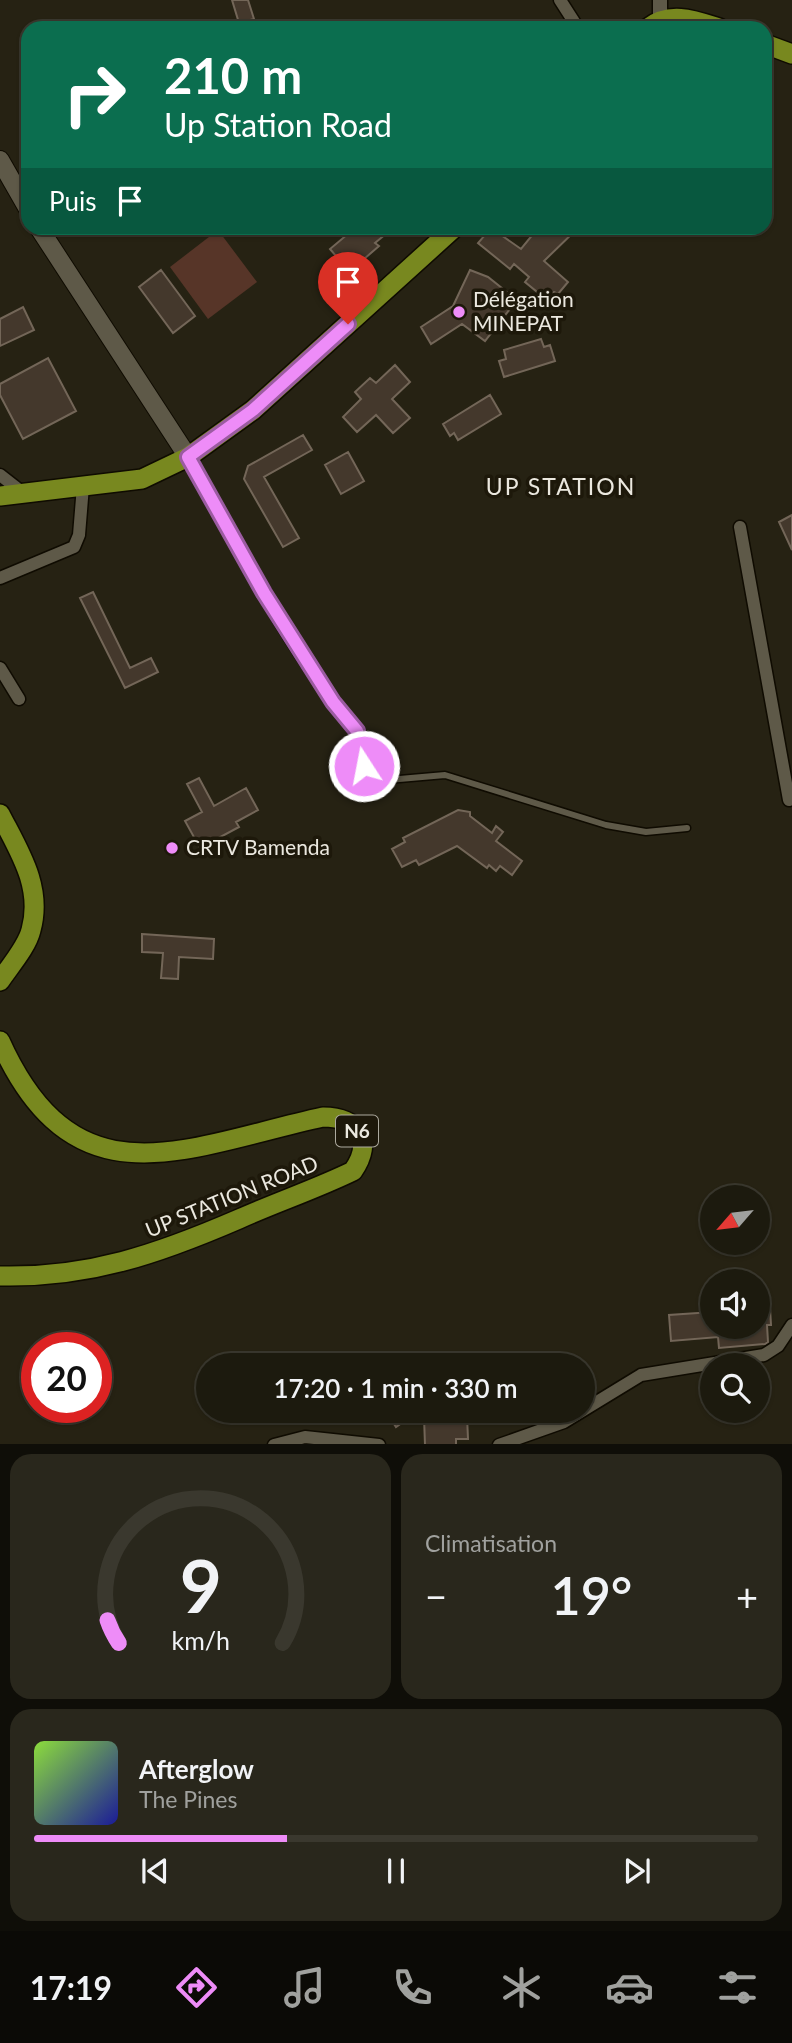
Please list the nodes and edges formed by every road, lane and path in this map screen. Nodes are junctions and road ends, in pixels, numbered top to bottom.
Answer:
1 (560, 0) edge
2 (656, 16) edge
3 (574, 21) edge
4 (698, 21) edge
5 (772, 47) edge
6 (792, 54) edge
7 (0, 160) edge
8 (21, 197) edge
9 (44, 235) edge
10 (446, 235) edge
11 (188, 457) junction
12 (0, 475) edge
13 (83, 486) junction
14 (23, 493) junction
15 (0, 496) edge
16 (740, 527) dead end
17 (0, 578) edge
18 (0, 668) edge
19 (19, 699) dead end
20 (357, 731) joint
21 (792, 799) edge
22 (0, 814) edge
23 (687, 828) dead end
24 (0, 981) edge
25 (0, 1041) edge
26 (0, 1276) edge
27 (792, 1325) edge
28 (274, 1444) edge
29 (379, 1444) edge
30 (499, 1444) edge

1 - 3 street
2 - 4 highway
5 - 6 highway
7 - 8 main road
9 - 11 main road
10 - 11 highway
11 - 13 highway
11 - 20 street
12 - 14 street
13 - 14 highway
13 - 17 street
14 - 15 highway
16 - 21 street
18 - 19 street
20 - 23 lane
22 - 24 highway
25 - 26 highway, UP STATION ROAD / N6
27 - 30 street
28 - 29 street

